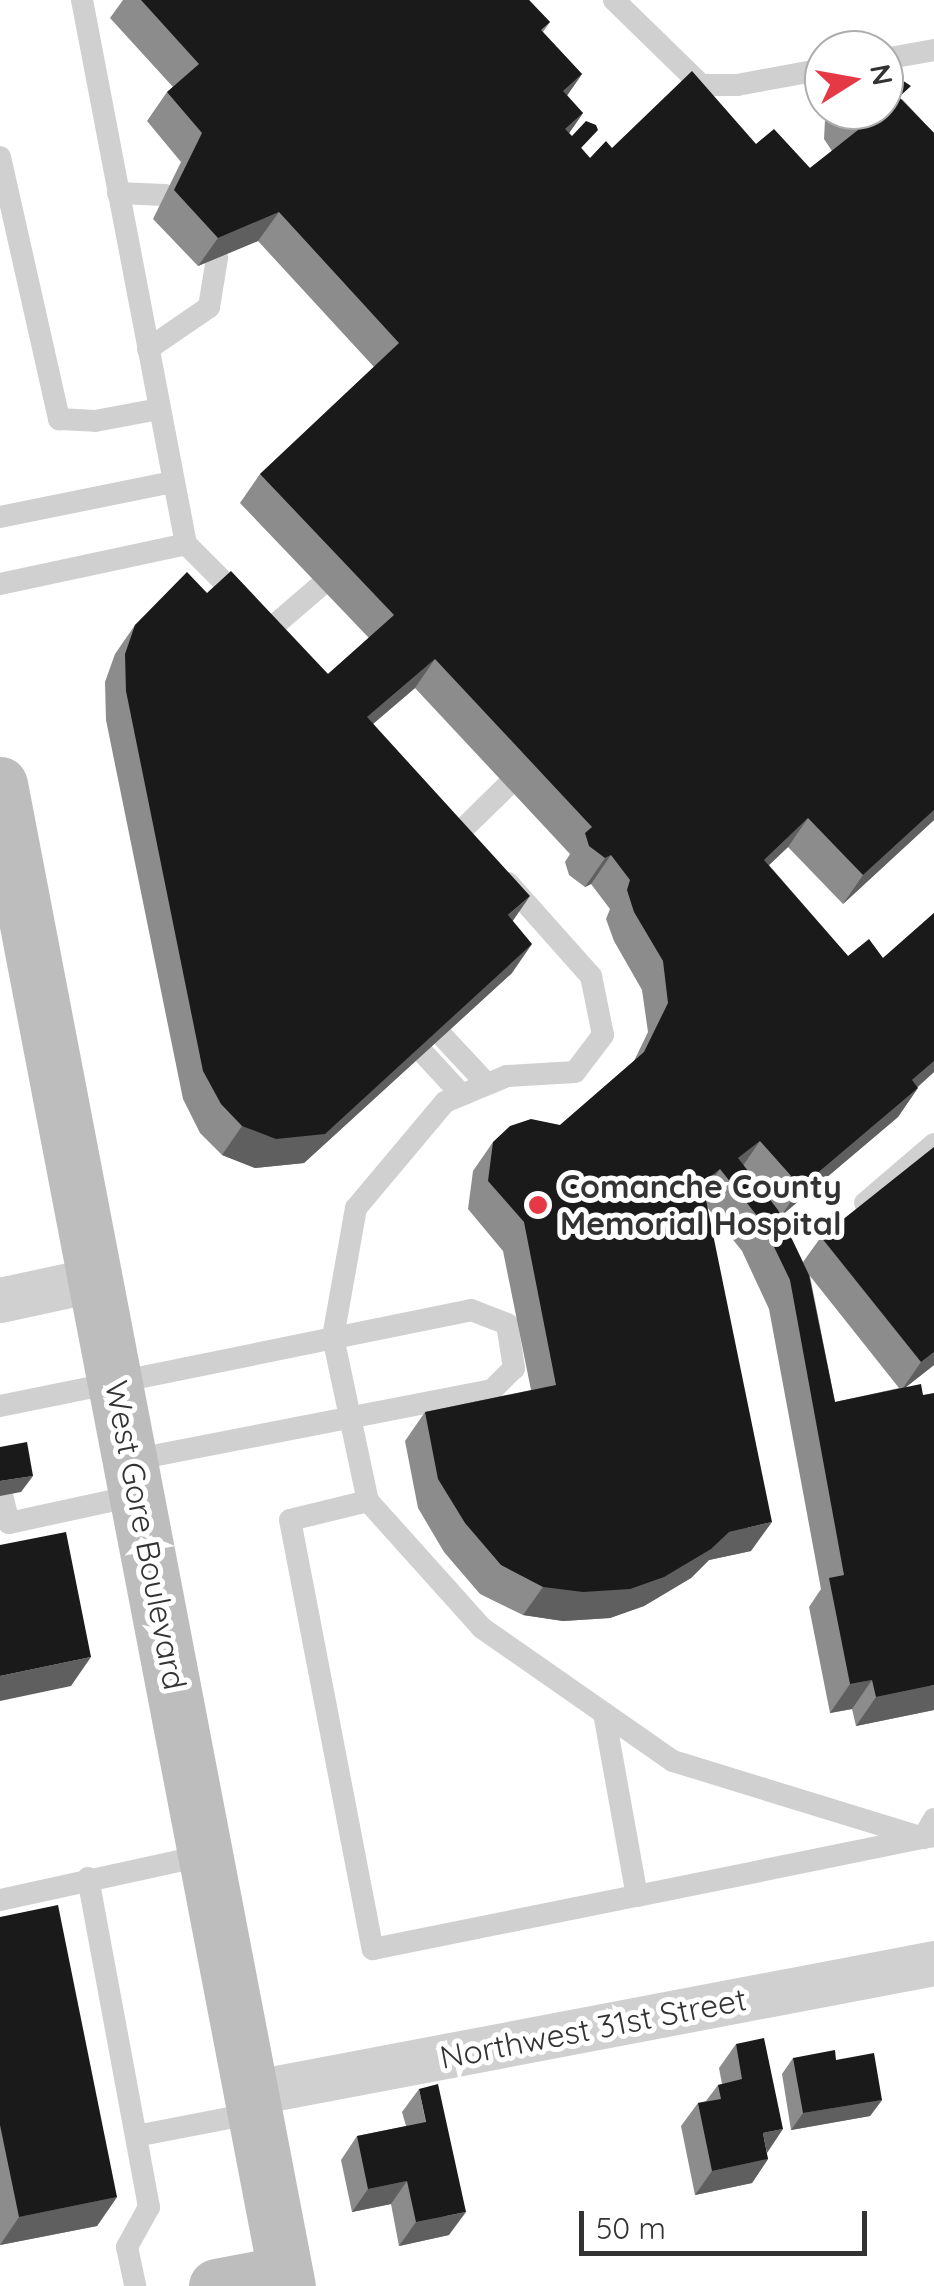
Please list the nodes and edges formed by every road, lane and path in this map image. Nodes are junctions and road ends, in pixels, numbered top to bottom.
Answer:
1 (82, 0) edge
2 (614, 0) edge
3 (934, 50) edge
4 (904, 55) edge
5 (804, 73) edge
6 (0, 157) edge
7 (118, 194) junction
8 (165, 196) dead end
9 (217, 258) edge
10 (148, 349) junction
11 (158, 410) junction
12 (172, 482) junction
13 (0, 517) edge
14 (186, 544) junction
15 (0, 584) edge
16 (319, 586) dead end
17 (0, 784) edge
18 (506, 787) dead end
19 (444, 1038) edge
20 (425, 1055) edge
21 (487, 1084) junction
22 (462, 1095) junction
23 (934, 1144) edge
24 (856, 1212) edge
25 (97, 1279) junction
26 (0, 1300) edge
27 (333, 1337) junction
28 (117, 1383) junction
29 (0, 1406) edge
30 (351, 1418) junction
31 (135, 1478) junction
32 (2, 1496) edge
33 (368, 1501) junction
34 (604, 1713) junction
35 (930, 1831) edge
36 (206, 1855) junction
37 (88, 1878) junction
38 (637, 1896) junction
39 (0, 1900) edge
40 (934, 1963) edge
41 (253, 2103) junction
42 (136, 2136) junction
43 (286, 2280) edge
44 (136, 2286) edge
45 (216, 2286) edge

1 - 7 lane
2 - 5 lane
3 - 4 lane
6 - 11 lane
7 - 8 lane
7 - 10 lane
9 - 10 lane
10 - 11 lane
11 - 12 lane
12 - 13 lane
12 - 14 lane
14 - 15 lane
14 - 16 lane
17 - 25 main road, West Gore Boulevard
18 - 21 lane
19 - 21 lane
20 - 22 lane
21 - 22 lane
22 - 27 lane
23 - 24 lane
25 - 26 street
25 - 28 main road, West Gore Boulevard
27 - 28 lane
27 - 30 lane
27 - 30 lane
28 - 29 lane
28 - 31 main road, West Gore Boulevard
30 - 31 lane
30 - 33 lane
31 - 32 lane
31 - 36 main road, West Gore Boulevard
33 - 34 lane
33 - 38 lane
34 - 35 lane
34 - 38 lane
35 - 38 lane
36 - 37 lane
36 - 41 main road, West Gore Boulevard
37 - 39 lane
37 - 42 lane
40 - 41 street, Northwest 31st Street
41 - 42 lane
41 - 43 main road, West Gore Boulevard
42 - 44 lane
43 - 45 main road

